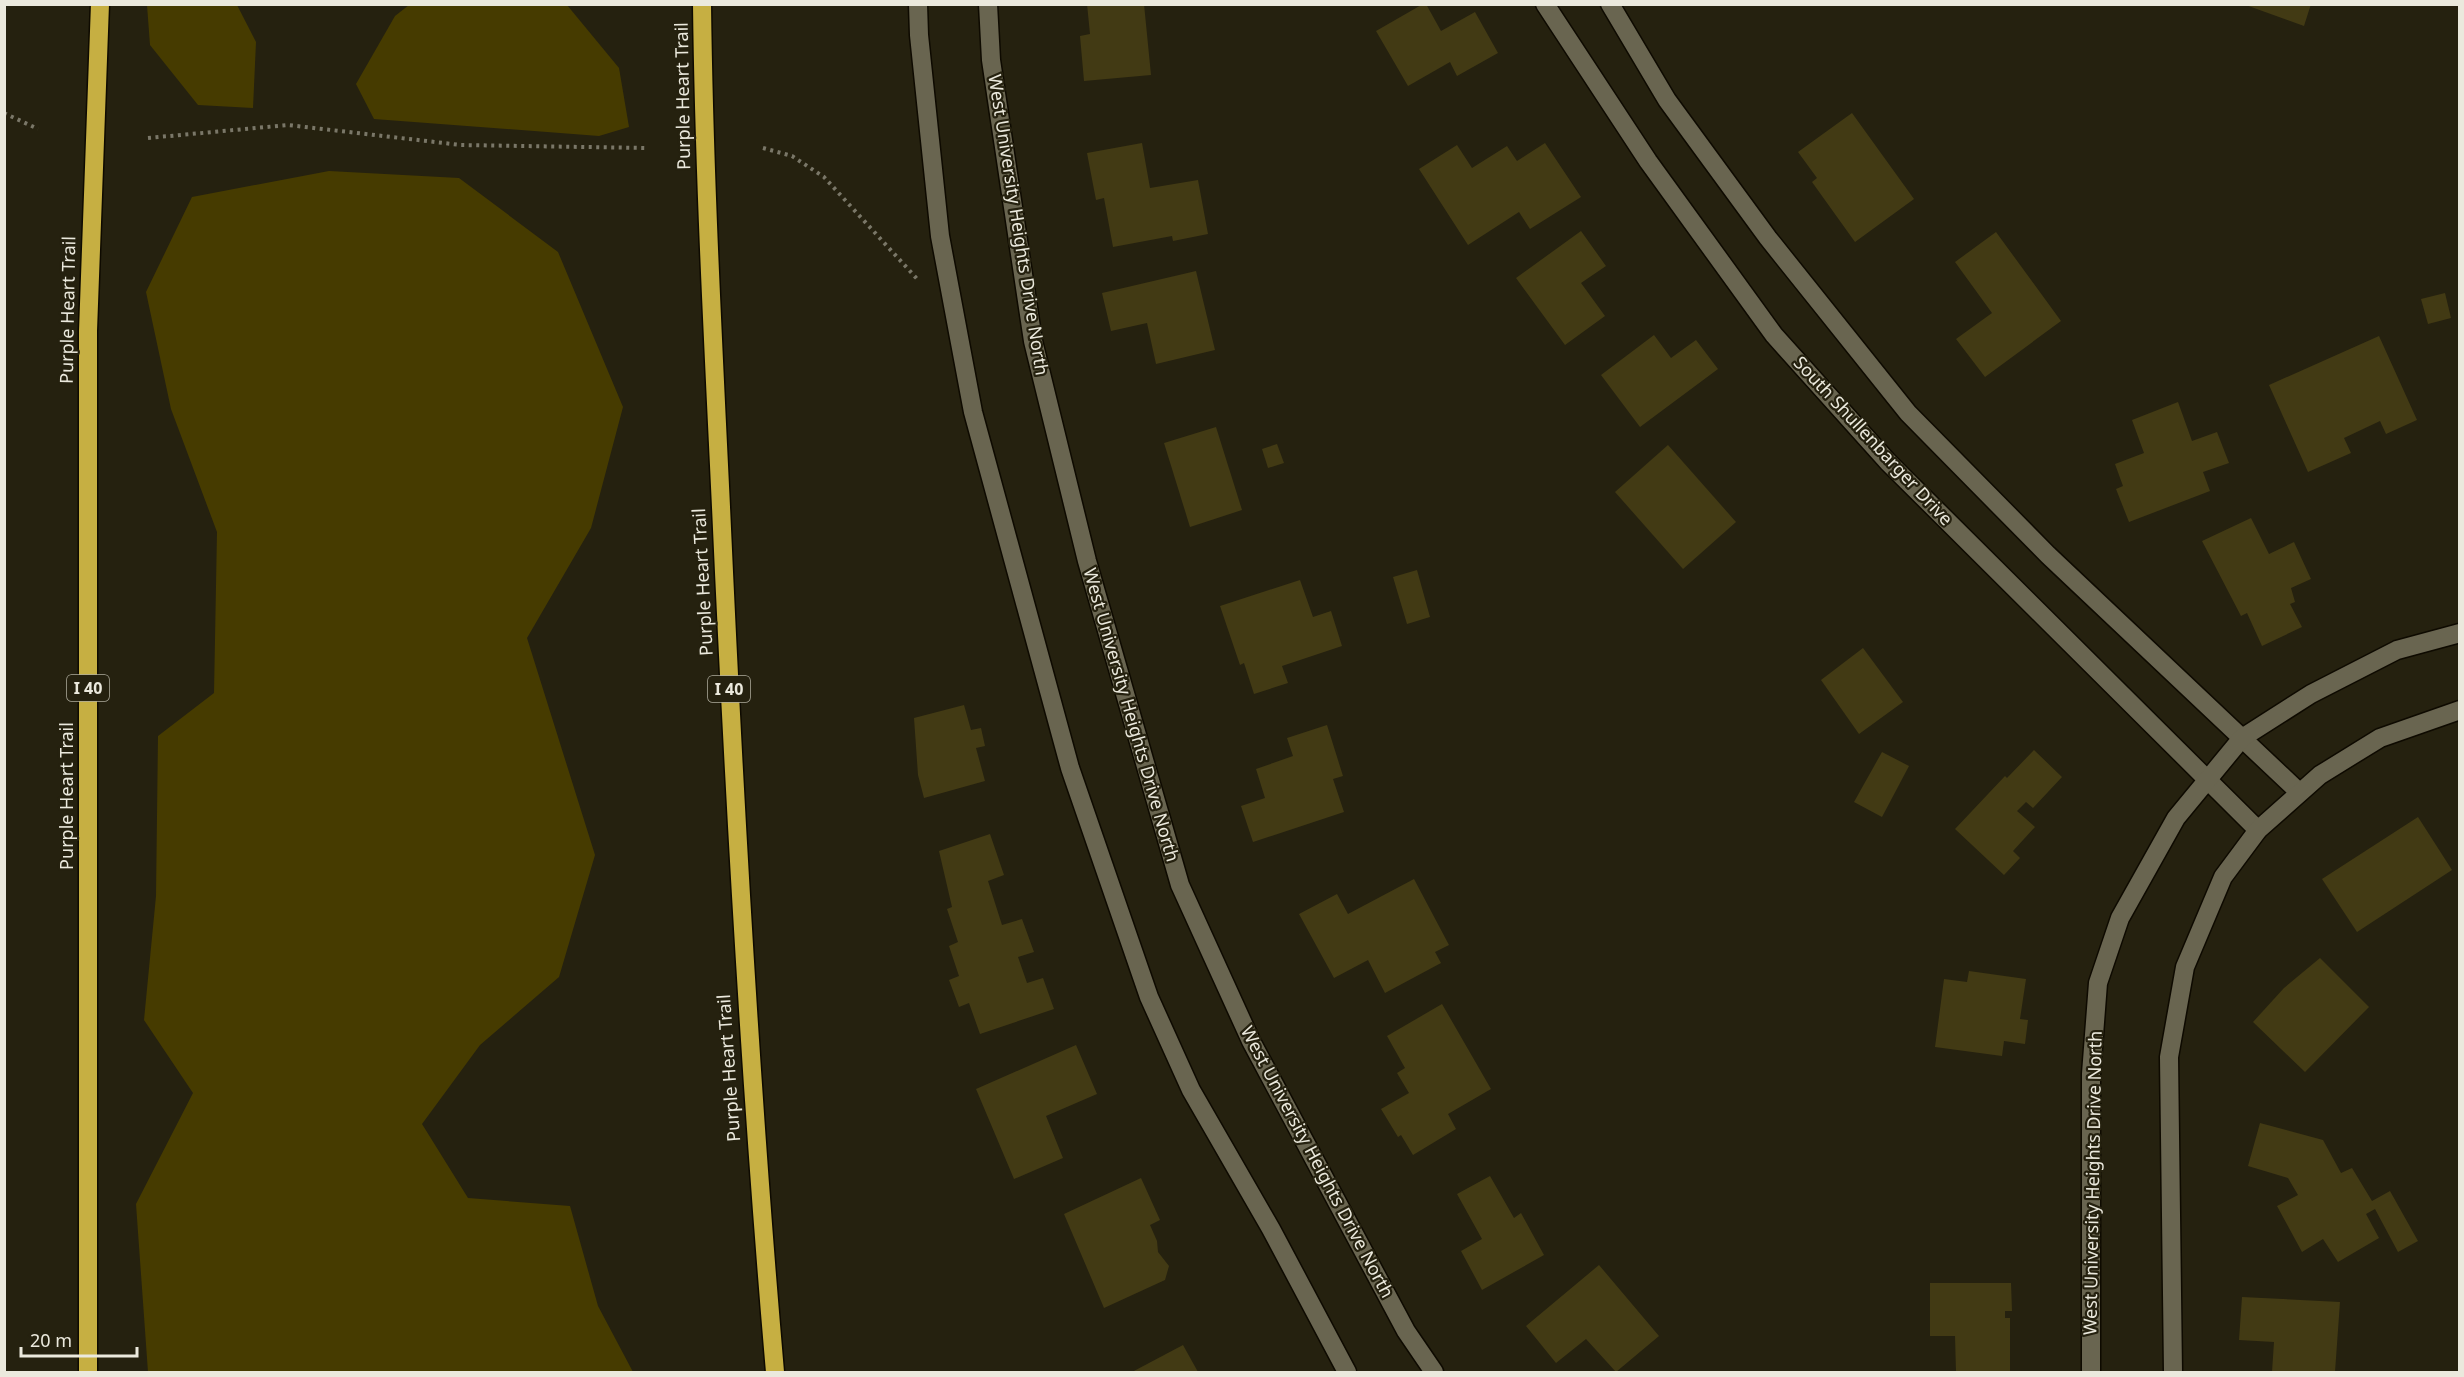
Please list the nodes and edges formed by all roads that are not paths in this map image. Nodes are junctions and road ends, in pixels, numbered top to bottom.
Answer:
1 (100, 4) edge
2 (702, 4) edge
3 (918, 4) edge
4 (988, 4) edge
5 (1545, 4) edge
6 (1610, 4) edge
7 (2460, 633) edge
8 (2460, 710) edge
9 (2242, 738) junction
10 (2206, 781) junction
11 (2299, 792) junction
12 (2258, 830) junction
13 (88, 1372) edge
14 (775, 1372) edge
15 (1347, 1372) edge
16 (1434, 1372) edge
17 (2091, 1372) edge
18 (2173, 1372) edge

1 - 13 highway, Purple Heart Trail / I 40
2 - 14 highway, Purple Heart Trail / I 40
3 - 15 street
4 - 16 street, West University Heights Drive North
5 - 10 street, South Shullenbarger Drive
6 - 9 street
7 - 9 street, West University Heights Drive North
8 - 11 street
9 - 10 street, West University Heights Drive North
9 - 11 street
10 - 12 street, South Shullenbarger Drive
10 - 17 street, West University Heights Drive North
11 - 12 street
12 - 18 street

